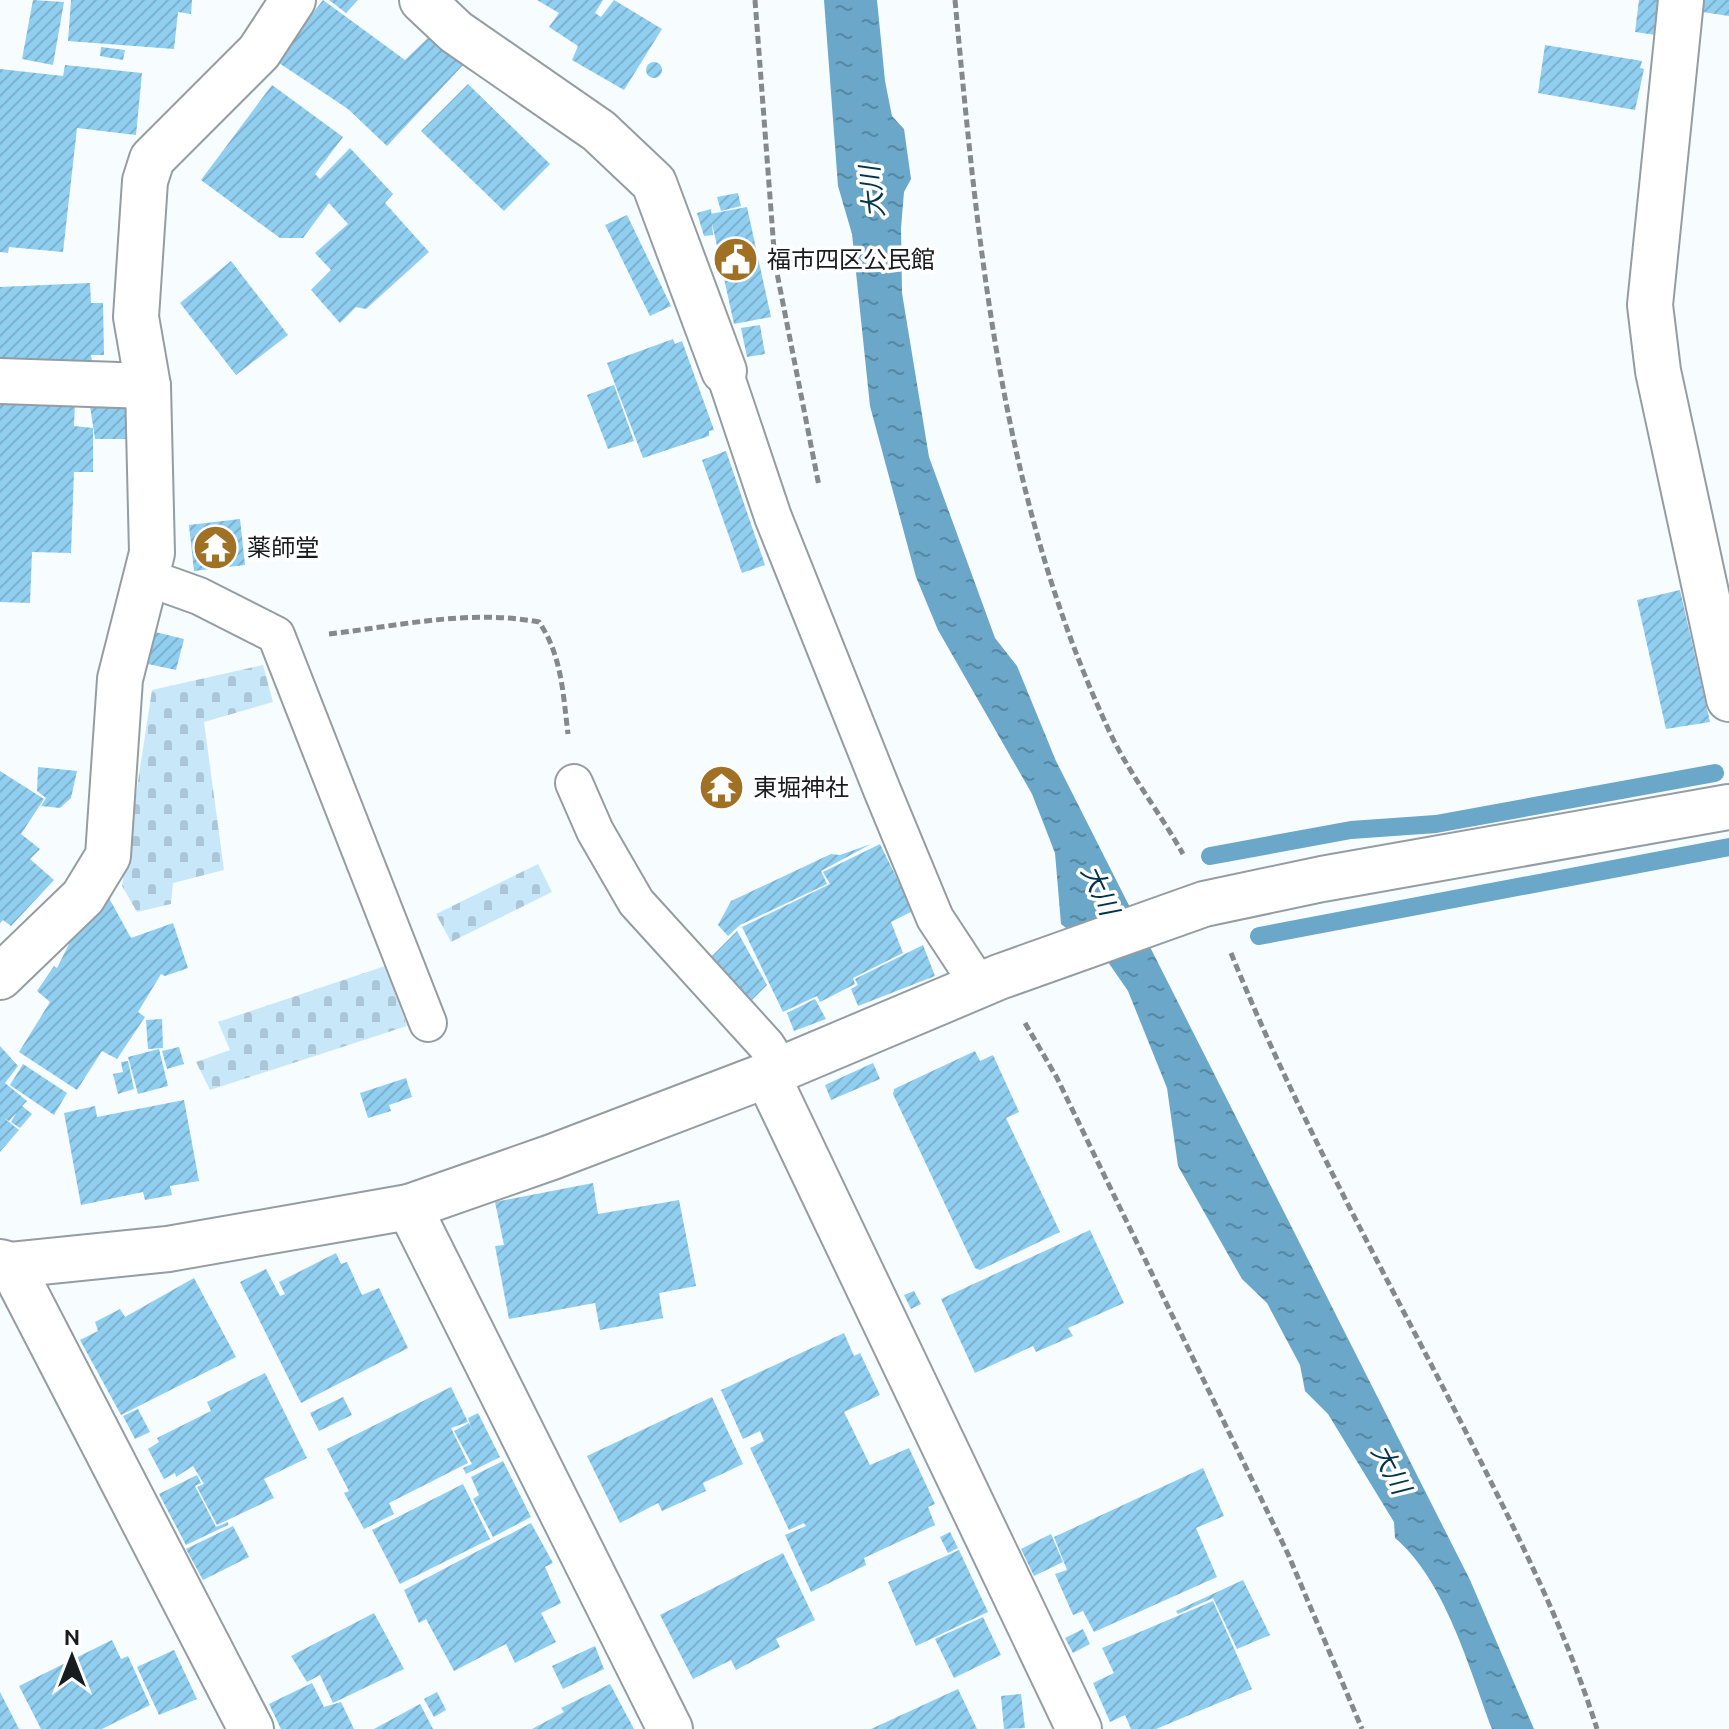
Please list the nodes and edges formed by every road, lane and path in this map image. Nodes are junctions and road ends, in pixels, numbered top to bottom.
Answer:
1 (293, 0) edge
2 (422, 0) edge
3 (755, 0) edge
4 (1681, 0) edge
5 (724, 371) joint
6 (0, 381) edge
7 (148, 386) junction
8 (820, 489) dead end
9 (146, 577) junction
10 (278, 641) junction
11 (1729, 699) edge
12 (574, 783) joint
13 (1729, 807) edge
14 (0, 977) edge
15 (996, 978) junction
16 (428, 1023) dead end
17 (774, 1072) junction
18 (409, 1207) junction
19 (6, 1264) edge
20 (251, 1729) edge
21 (670, 1729) edge
22 (1079, 1729) edge
23 (1362, 1729) edge

1 - 7 street
2 - 5 street
3 - 8 path
4 - 11 street
5 - 15 lane
6 - 7 street
7 - 9 street
9 - 10 lane
9 - 14 street
10 - 12 path
10 - 16 lane
12 - 17 lane
13 - 15 street
15 - 17 street
15 - 23 path
17 - 18 street
17 - 22 street
18 - 19 street
18 - 21 street
19 - 20 street

